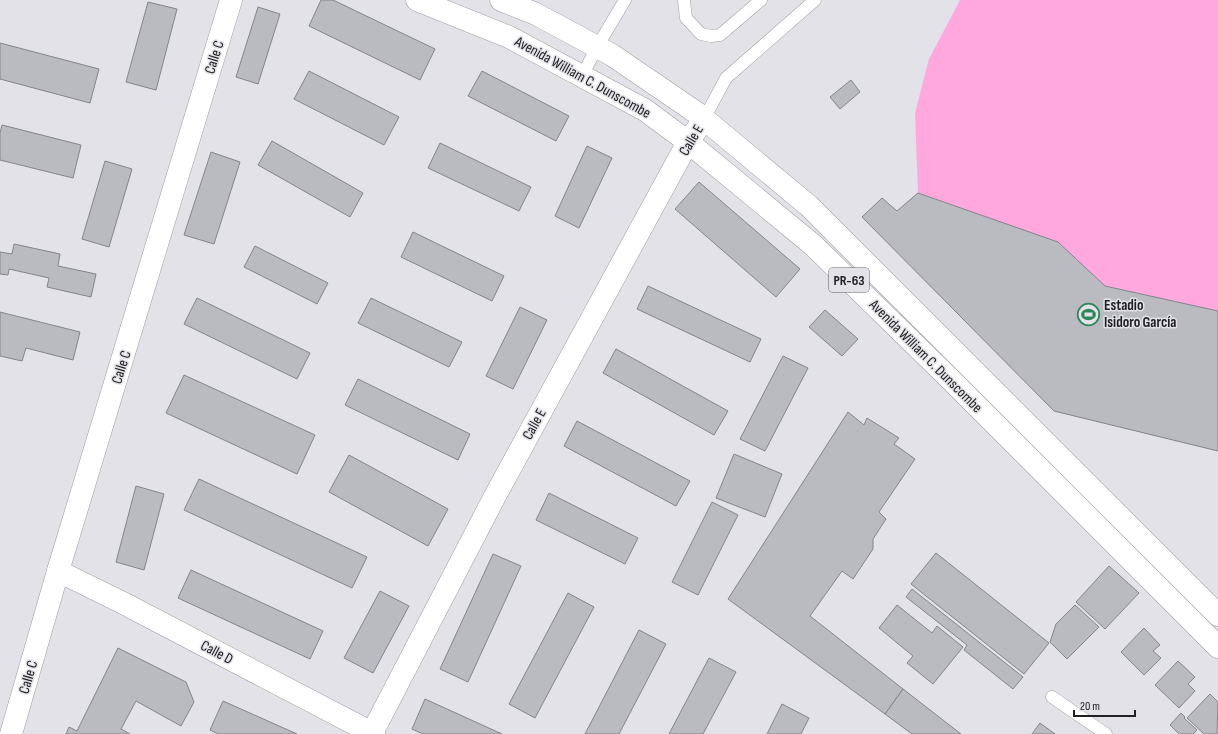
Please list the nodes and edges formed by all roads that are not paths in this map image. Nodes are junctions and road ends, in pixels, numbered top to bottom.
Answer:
1 (231, 0) edge
2 (417, 0) edge
3 (501, 0) edge
4 (625, 0) edge
5 (684, 0) edge
6 (762, 0) edge
7 (815, 0) edge
8 (597, 47) junction
9 (582, 76) junction
10 (704, 119) junction
11 (688, 142) junction
12 (1102, 498) junction
13 (1085, 514) junction
14 (58, 571) junction
15 (1218, 615) edge
16 (1218, 647) edge
17 (1052, 697) dead end
18 (373, 733) edge
19 (11, 734) edge
20 (1106, 734) edge

1 - 14 main road, Calle C
2 - 9 main road, Avenida William C. Dunscombe / PR-63
3 - 8 main road, Avenida William C. Dunscombe / PR-63
4 - 8 lane
5 - 6 lane
7 - 10 lane
8 - 9 lane
8 - 10 main road, Avenida William C. Dunscombe / PR-63
9 - 11 main road, Avenida William C. Dunscombe / PR-63
10 - 11 main road, Calle E
10 - 12 main road, Avenida William C. Dunscombe / PR-63
11 - 13 main road, Avenida William C. Dunscombe / PR-63
11 - 18 main road, Calle E
12 - 13 main road
12 - 15 main road, Avenida William C. Dunscombe / PR-63
13 - 16 main road, Avenida William C. Dunscombe / PR-63
14 - 18 main road, Calle D
14 - 19 main road, Calle C
17 - 20 lane

